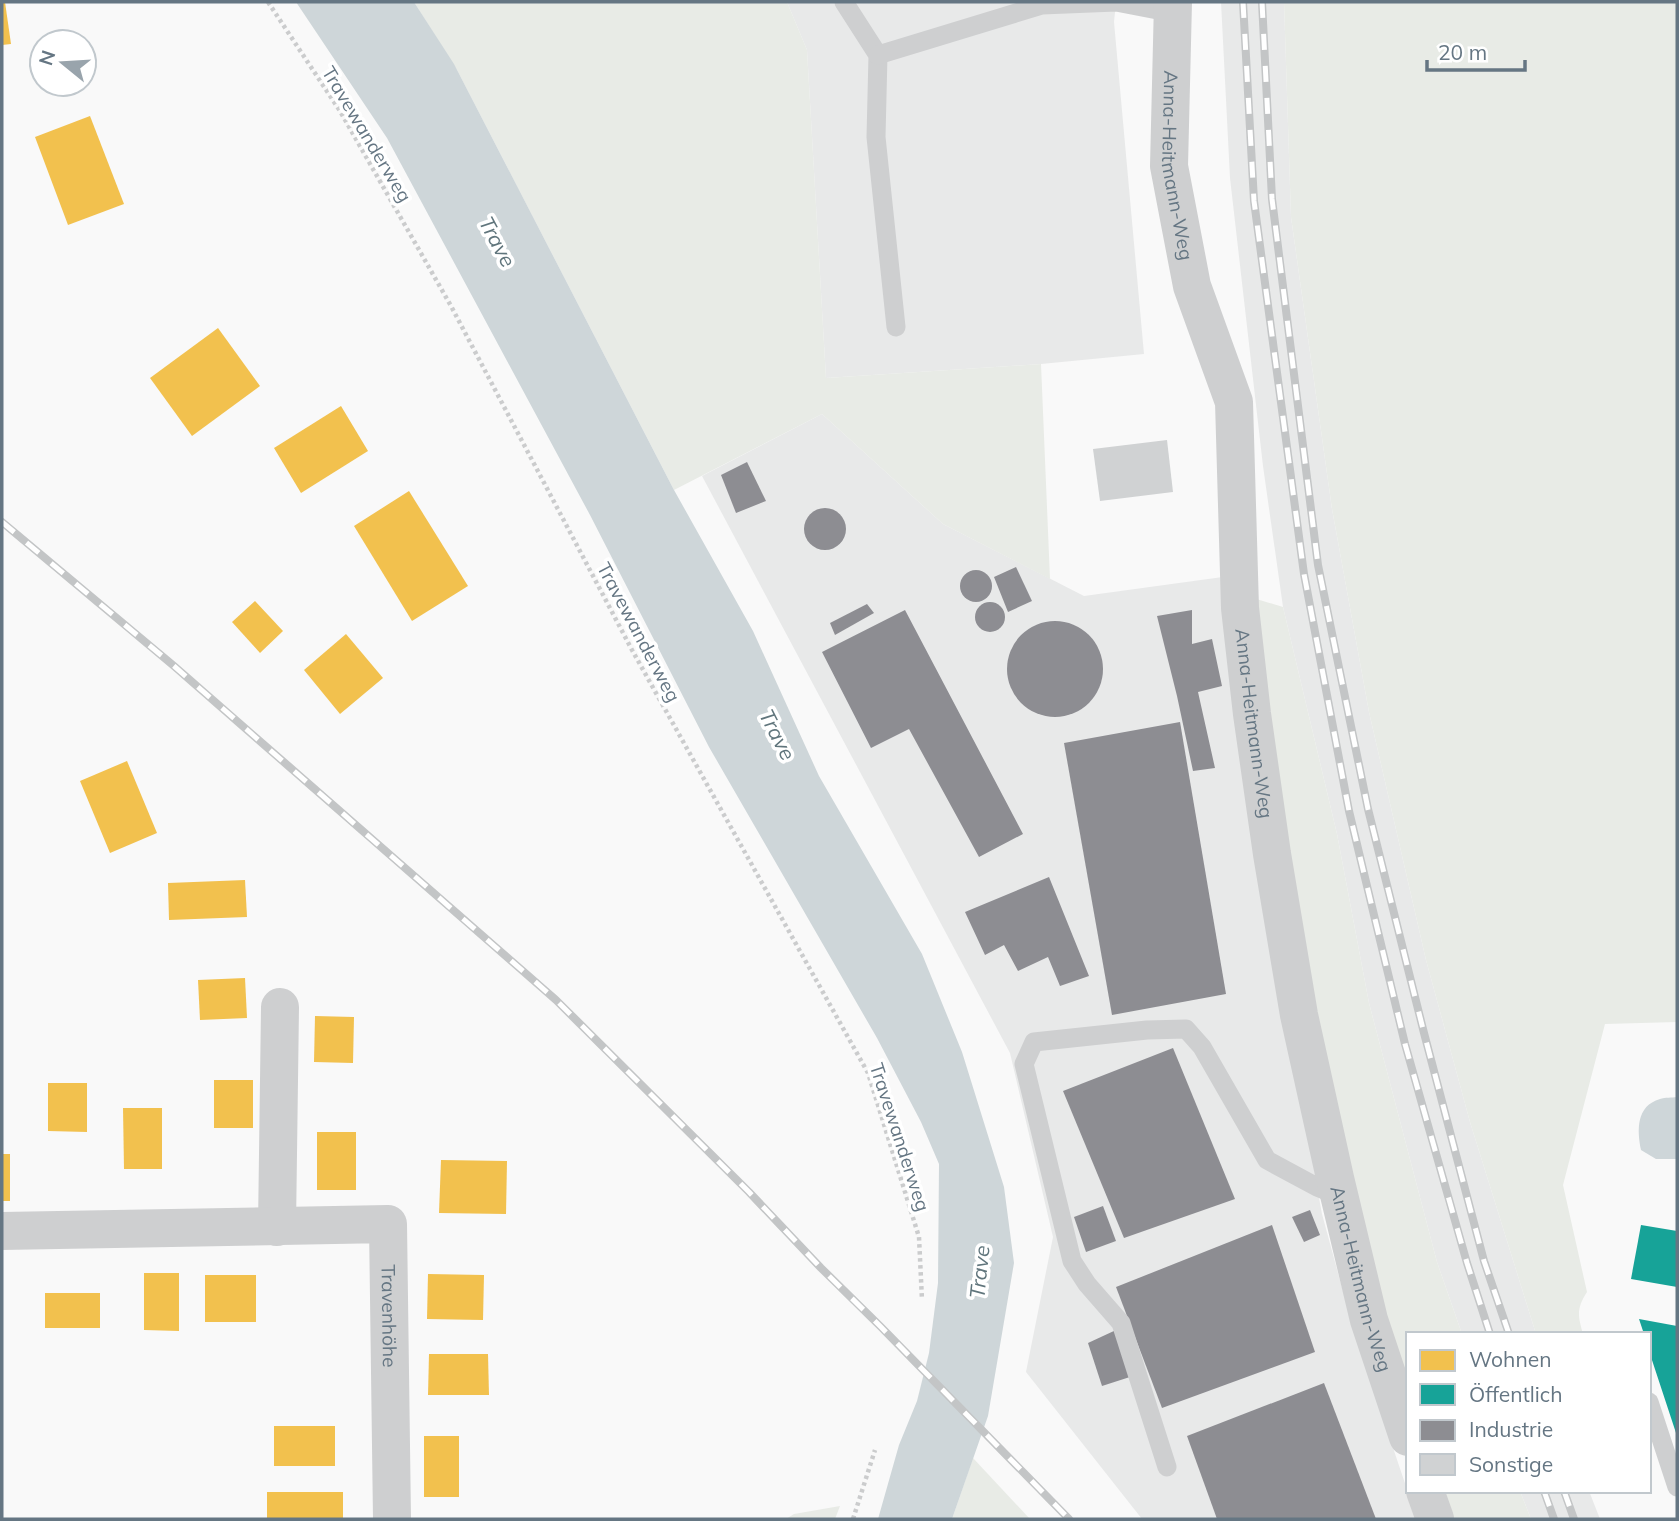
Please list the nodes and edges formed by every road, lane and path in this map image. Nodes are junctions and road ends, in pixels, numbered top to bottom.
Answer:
1 (268, 2) edge
2 (844, 2) edge
3 (1042, 4) edge
4 (1173, 7) edge
5 (878, 55) junction
6 (896, 327) dead end
7 (280, 1007) dead end
8 (1339, 1196) junction
9 (277, 1227) junction
10 (2, 1231) edge
11 (922, 1300) dead end
12 (1651, 1408) edge
13 (1406, 1431) edge
14 (875, 1450) dead end
15 (1167, 1467) dead end
16 (1677, 1487) edge
17 (1426, 1493) edge
18 (392, 1519) edge
19 (853, 1519) edge
20 (1435, 1519) edge

1 - 11 path, Travewanderweg
2 - 5 lane
3 - 4 lane
3 - 5 lane
4 - 8 street, Anna-Heitmann-Weg
5 - 6 lane
7 - 9 street
8 - 13 street, Anna-Heitmann-Weg
8 - 15 lane
9 - 10 street, Travenhöhe
9 - 18 street, Travenhöhe
12 - 16 lane
14 - 19 path
17 - 20 street

